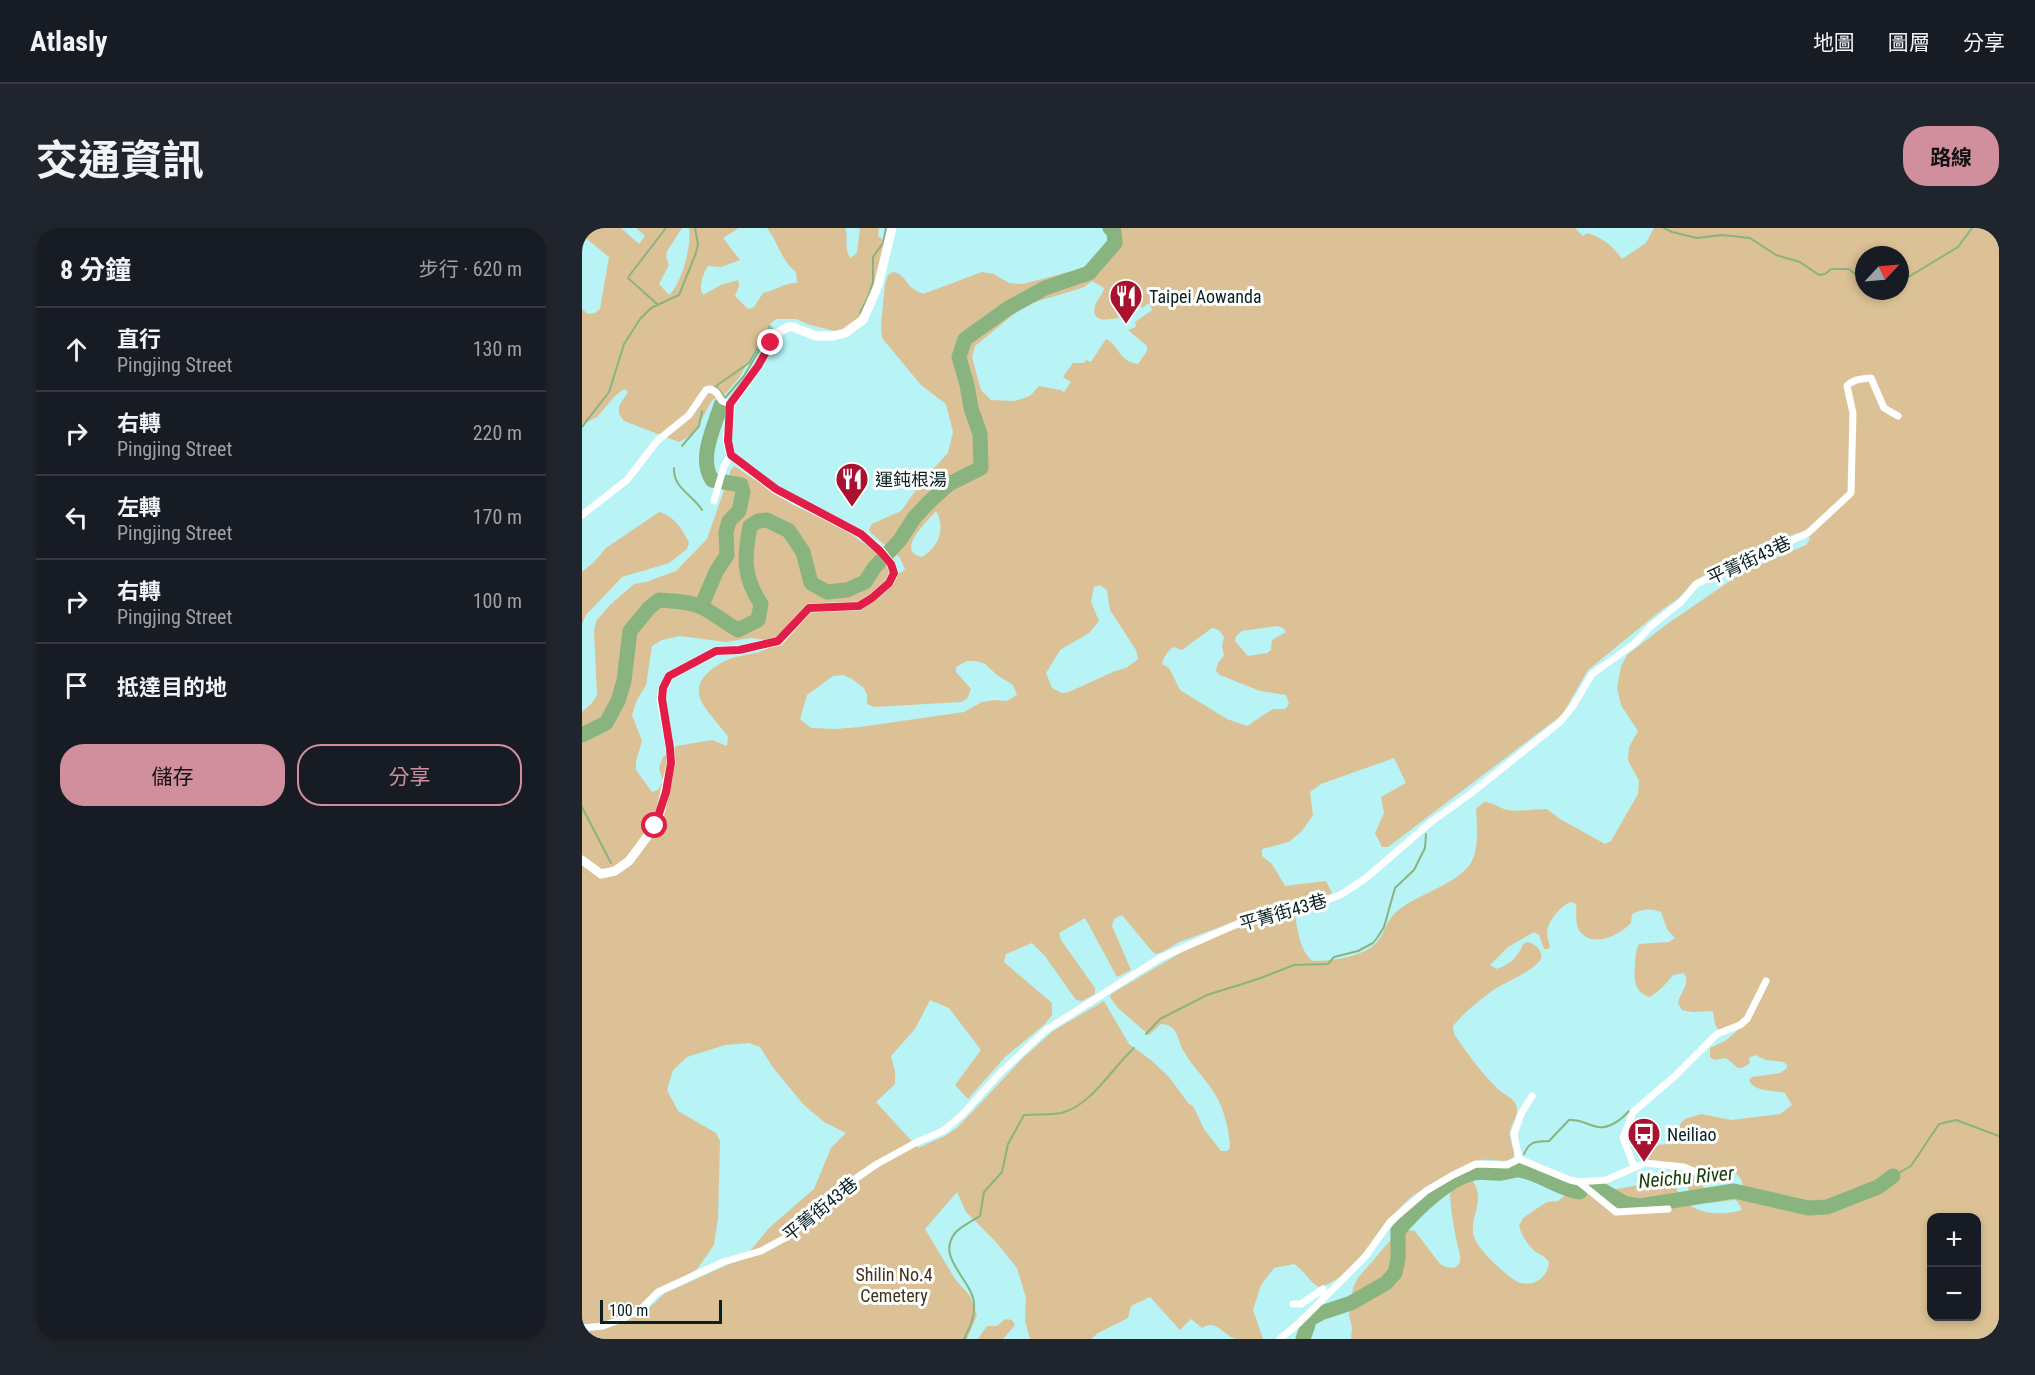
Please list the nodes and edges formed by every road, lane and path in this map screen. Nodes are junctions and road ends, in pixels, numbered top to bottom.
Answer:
1 (892, 228) edge
2 (730, 404) junction
3 (1898, 416) dead end
4 (731, 455) junction
5 (714, 501) dead end
6 (582, 515) edge
7 (582, 860) edge
8 (1766, 981) dead end
9 (1532, 1096) dead end
10 (1519, 1159) junction
11 (1634, 1166) junction
12 (1693, 1171) dead end
13 (1579, 1182) junction
14 (1668, 1209) dead end
15 (1323, 1297) junction
16 (1293, 1304) dead end
17 (582, 1328) edge
18 (1280, 1339) edge

1 - 2 street
2 - 4 street
2 - 6 street
3 - 17 street, 平菁街43巷
4 - 5 street
4 - 7 street
8 - 11 street
9 - 10 street
10 - 13 street
10 - 15 street
11 - 12 street
11 - 13 street
13 - 14 street
15 - 16 street
15 - 18 street

